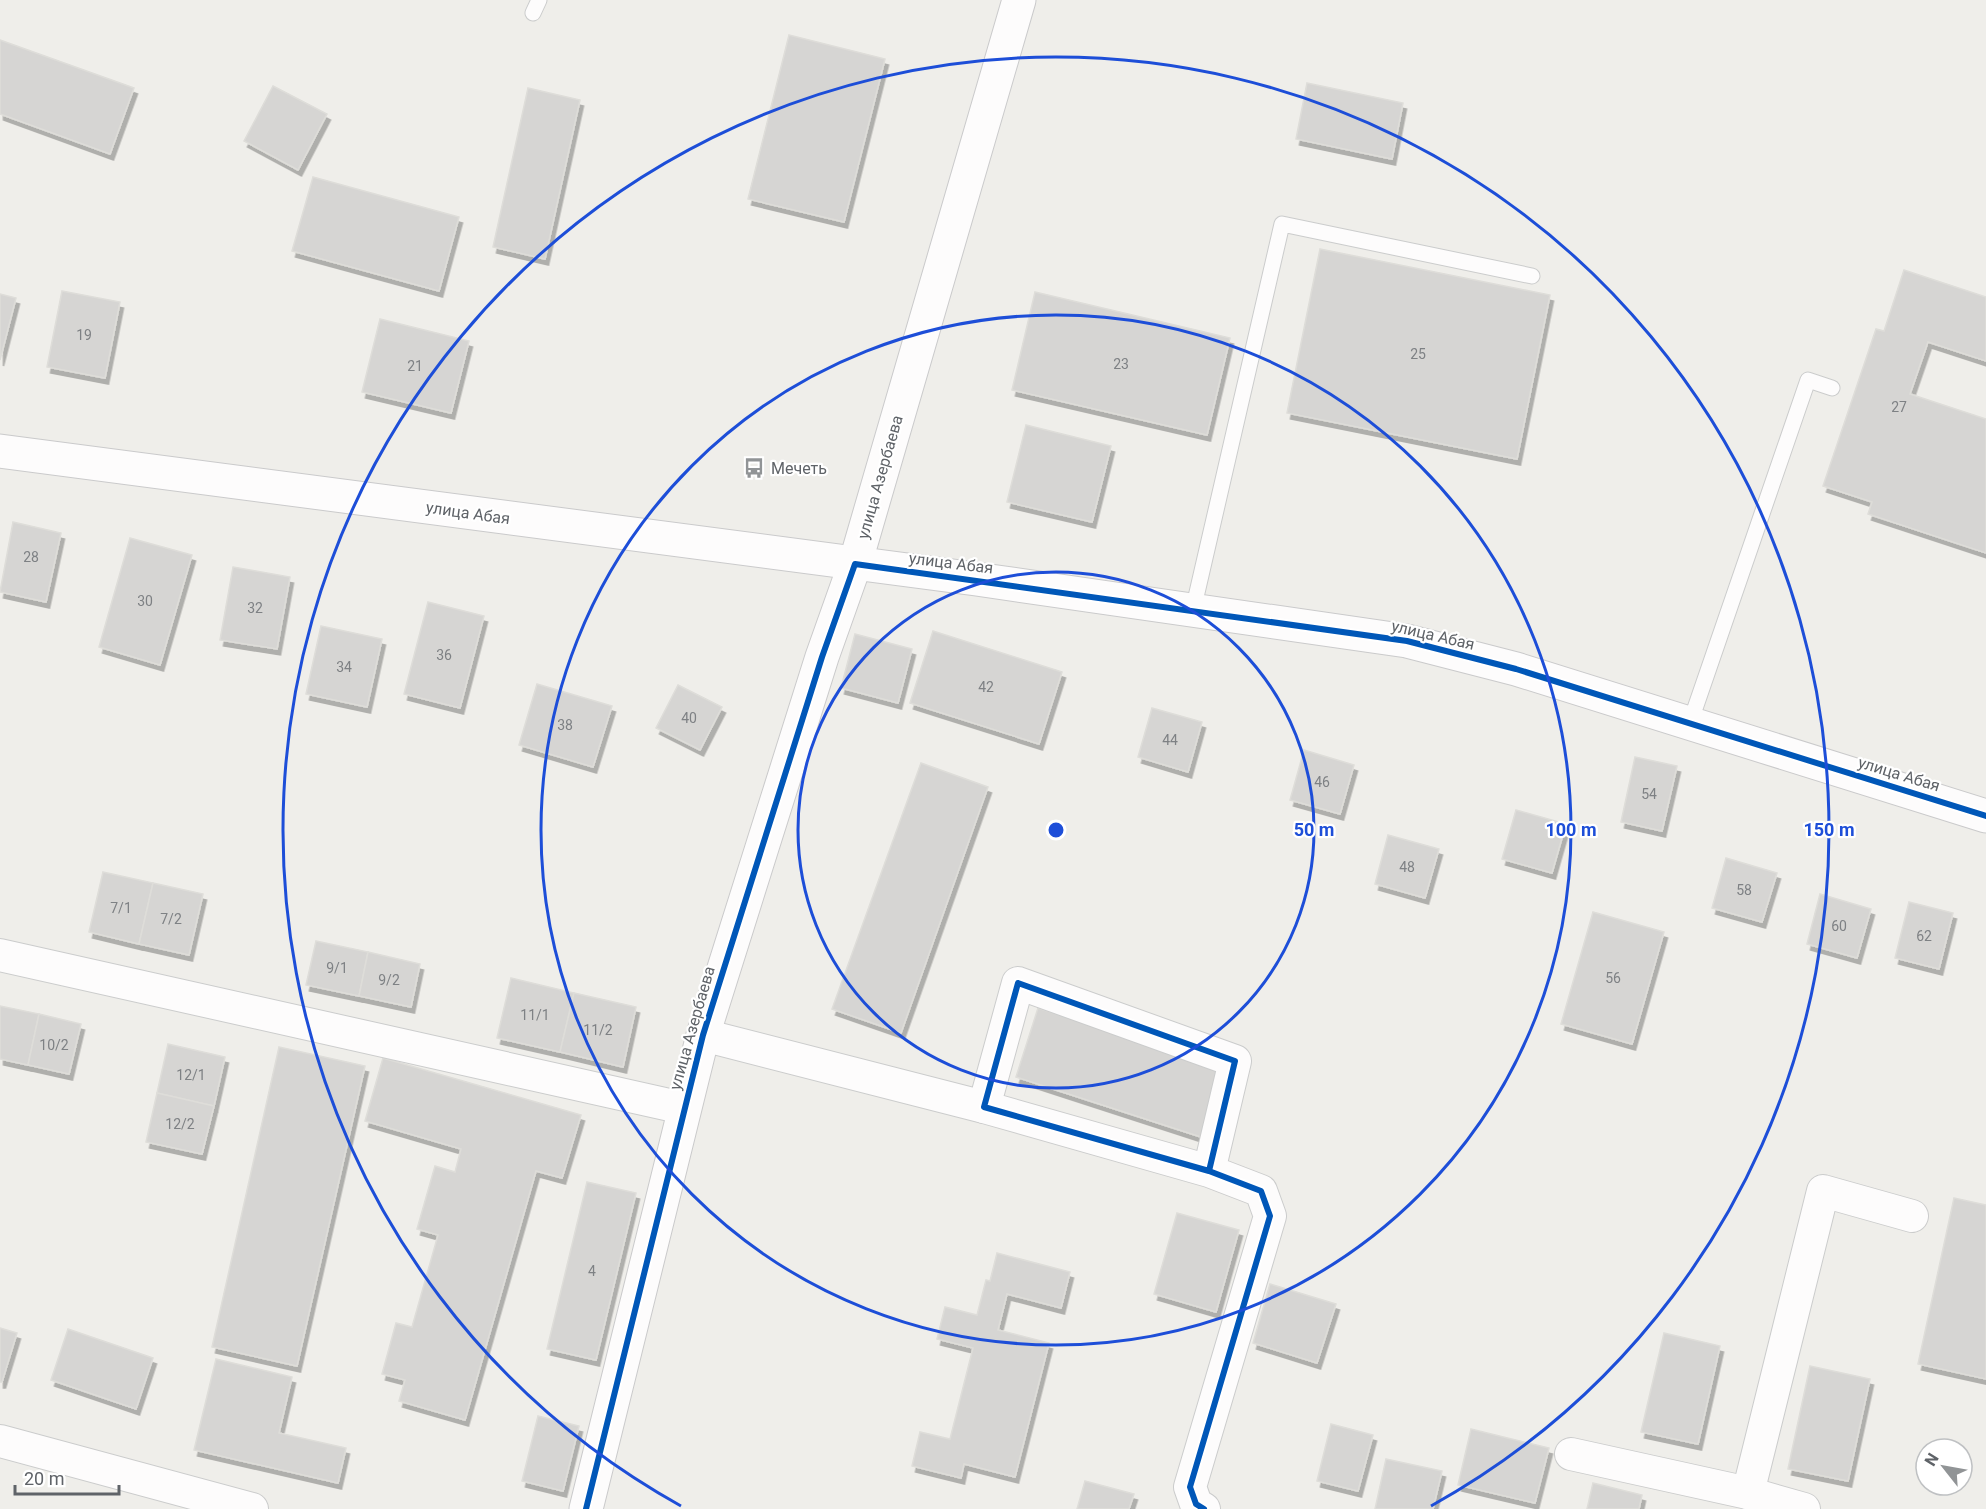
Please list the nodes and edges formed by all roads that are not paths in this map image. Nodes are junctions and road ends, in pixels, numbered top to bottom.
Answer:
1 (1019, 0) edge
2 (1532, 276) dead end
3 (1832, 388) dead end
4 (0, 451) edge
5 (855, 564) junction
6 (1193, 610) junction
7 (1690, 723) junction
8 (1986, 816) edge
9 (0, 954) edge
10 (703, 1035) junction
11 (984, 1107) junction
12 (683, 1108) junction
13 (1209, 1171) junction
14 (1912, 1216) dead end
15 (0, 1441) edge
16 (1572, 1454) dead end
17 (1748, 1493) junction
18 (252, 1509) edge
19 (586, 1509) edge
20 (1204, 1509) edge
21 (1804, 1509) edge

1 - 5 street, улица Азербаева
2 - 6 lane
3 - 7 lane
4 - 5 street, улица Абая
5 - 6 street, улица Абая
5 - 10 street, улица Азербаева
6 - 7 street, улица Абая
7 - 8 street, улица Абая
9 - 12 street
10 - 11 street
10 - 12 street, улица Азербаева
11 - 13 street
11 - 13 street
12 - 19 street, улица Азербаева
13 - 20 street
14 - 17 street
15 - 18 street
16 - 17 street
17 - 21 street

